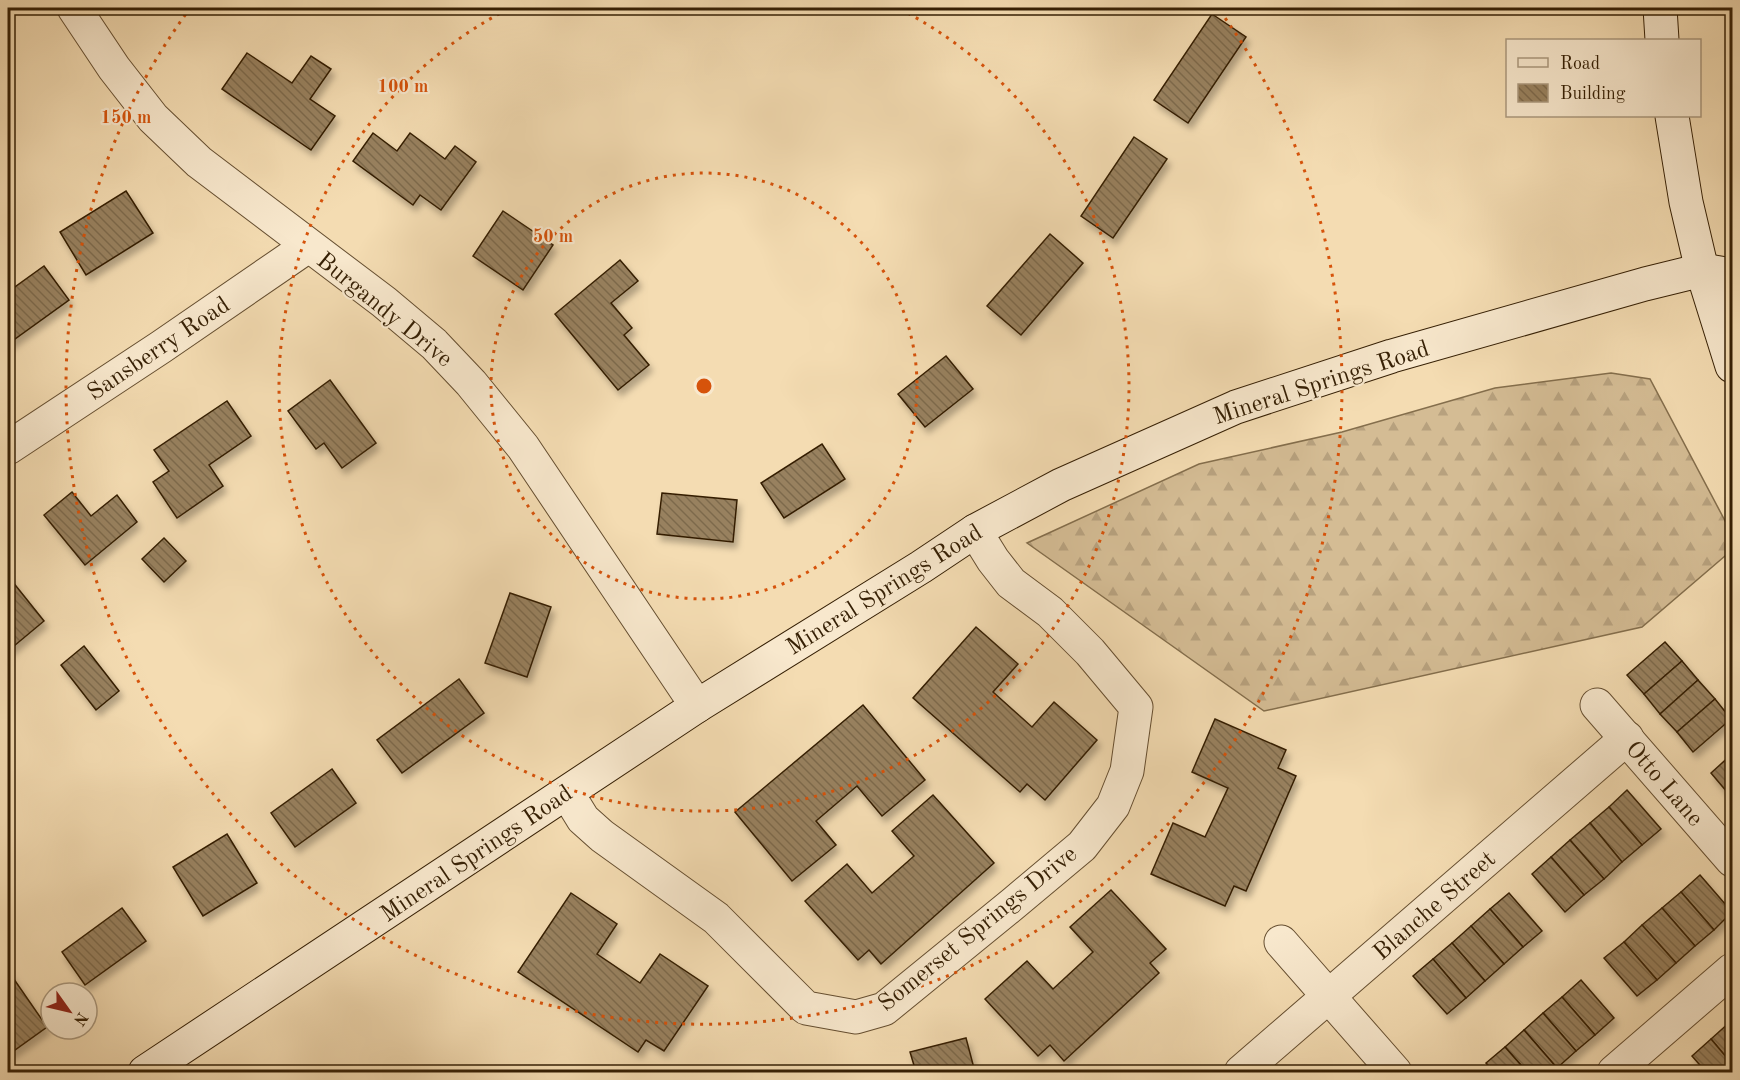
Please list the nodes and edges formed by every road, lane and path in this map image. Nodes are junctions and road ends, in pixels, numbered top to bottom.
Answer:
1 (74, 8) edge
2 (1660, 8) edge
3 (1662, 39) edge
4 (1672, 117) edge
5 (308, 246) junction
6 (1717, 273) edge
7 (1732, 366) edge
8 (8, 448) edge
9 (975, 531) junction
10 (1598, 705) dead end
11 (697, 706) junction
12 (1626, 738) junction
13 (567, 792) junction
14 (1732, 861) edge
15 (1281, 942) dead end
16 (1732, 970) edge
17 (1329, 996) junction
18 (145, 1072) edge
19 (1241, 1072) edge
20 (1395, 1072) edge
21 (1614, 1072) edge

1 - 5 street, Burgandy Drive
2 - 3 street
4 - 6 street
5 - 8 street, Sansberry Road
5 - 11 street, Burgandy Drive
6 - 7 street
6 - 9 street, Mineral Springs Road
9 - 11 street, Mineral Springs Road
9 - 13 street, Somerset Springs Drive
10 - 12 street, Otto Lane
11 - 13 street, Mineral Springs Road
12 - 14 street, Otto Lane
12 - 17 street, Blanche Street
13 - 18 street, Mineral Springs Road
15 - 17 street
16 - 21 street
17 - 19 street, Blanche Street
17 - 20 street

